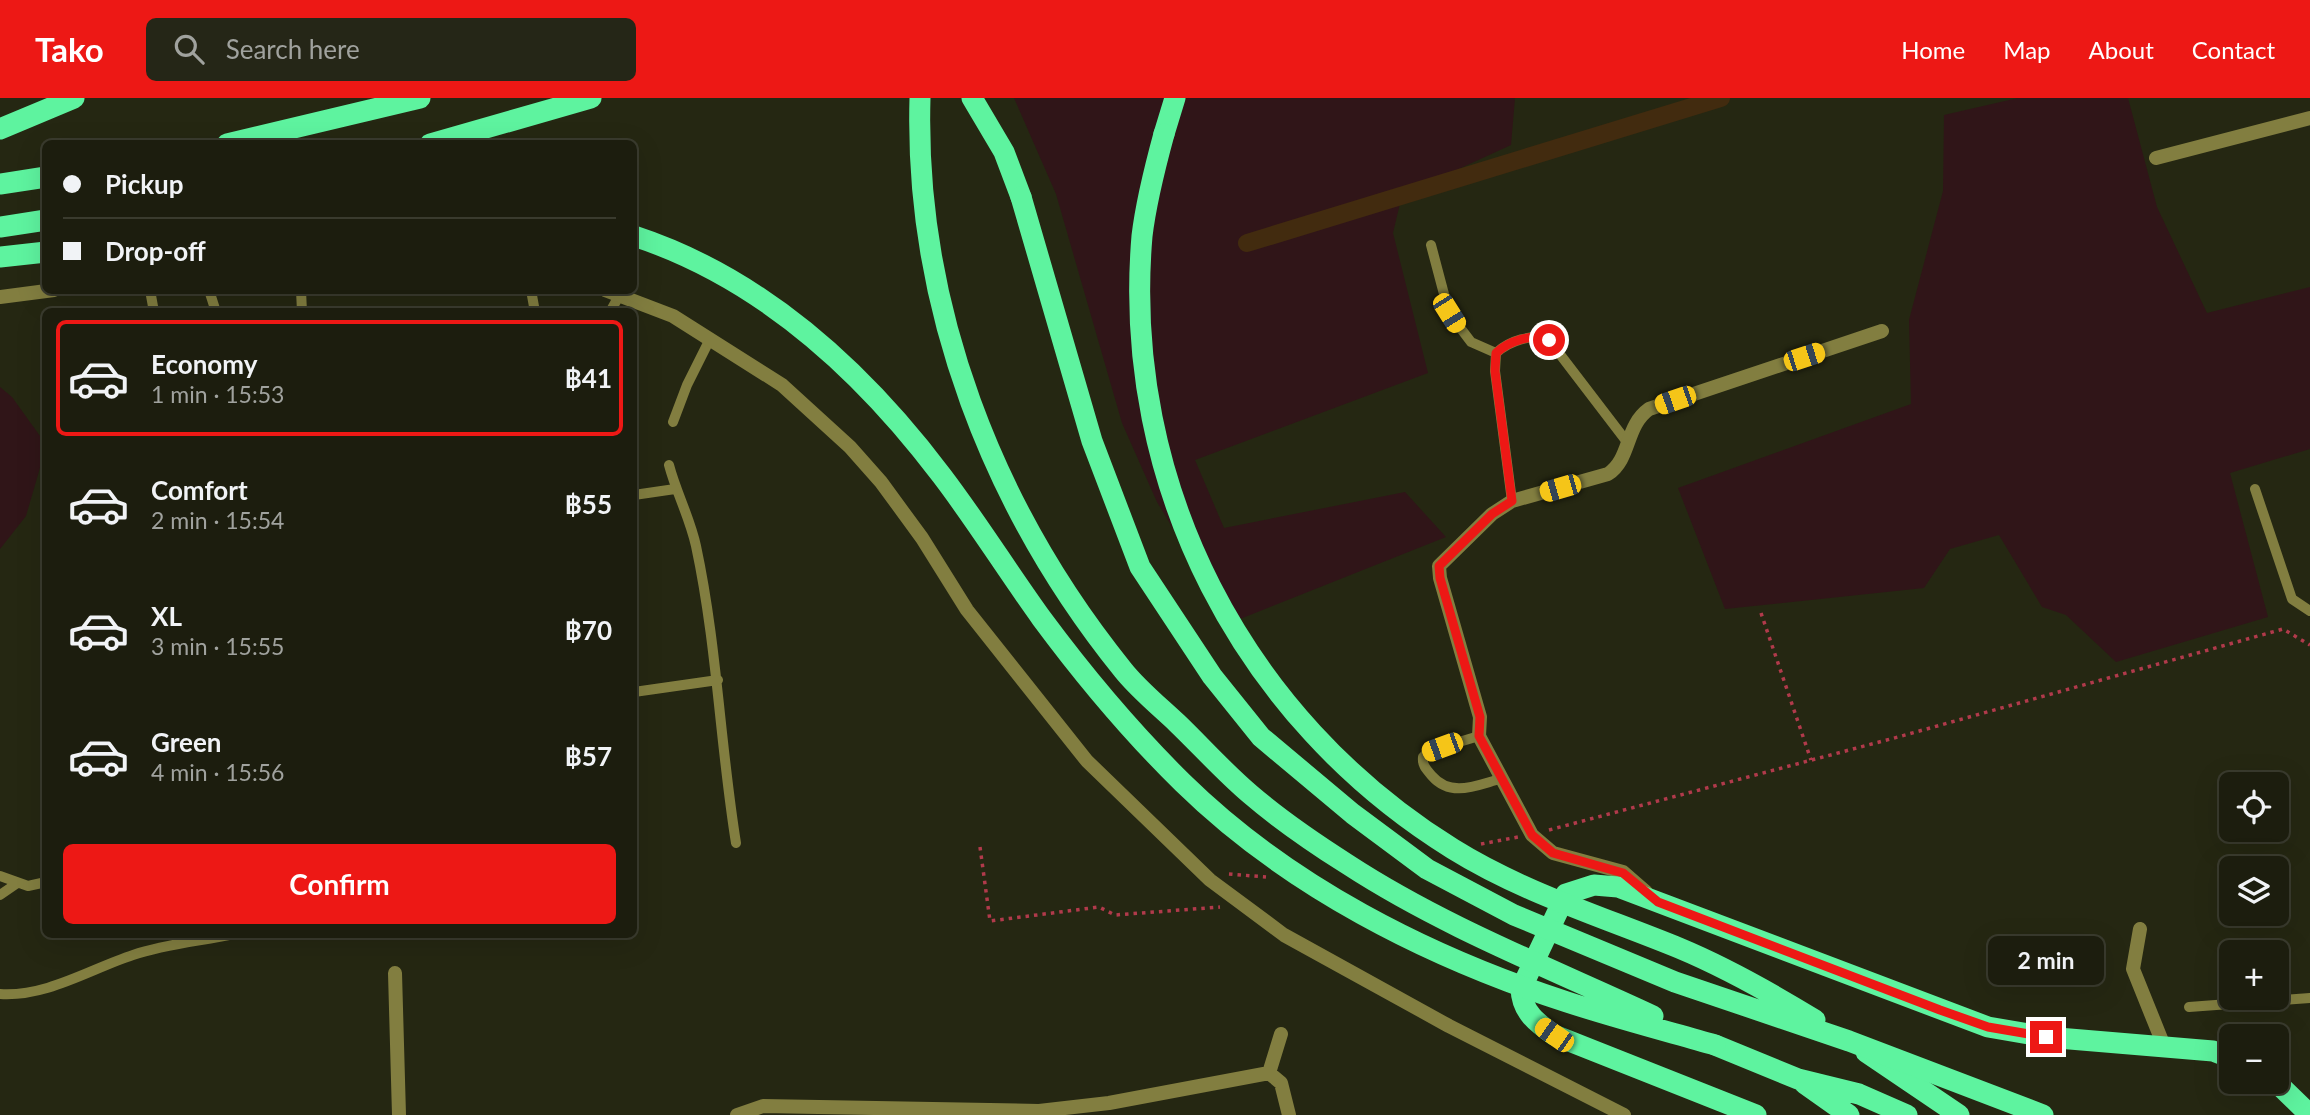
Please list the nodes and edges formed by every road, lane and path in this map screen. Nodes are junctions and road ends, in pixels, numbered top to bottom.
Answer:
1 (74, 98) edge
2 (420, 98) edge
3 (591, 98) edge
4 (920, 98) edge
5 (972, 98) edge
6 (1175, 98) edge
7 (2310, 118) edge
8 (0, 129) edge
9 (244, 140) edge
10 (444, 140) edge
11 (2156, 158) dead end
12 (42, 178) edge
13 (0, 184) edge
14 (42, 221) edge
15 (0, 227) edge
16 (637, 237) edge
17 (1431, 246) dead end
18 (42, 252) edge
19 (0, 257) edge
20 (42, 292) edge
21 (615, 294) edge
22 (0, 298) edge
23 (1882, 331) dead end
24 (710, 340) junction
25 (1496, 353) junction
26 (673, 422) dead end
27 (1627, 442) junction
28 (669, 465) dead end
29 (675, 489) junction
30 (2255, 489) dead end
31 (637, 495) edge
32 (1512, 501) junction
33 (2310, 611) edge
34 (1760, 613) dead end
35 (2310, 645) edge
36 (718, 681) junction
37 (637, 692) edge
38 (1479, 736) junction
39 (1811, 760) junction
40 (1500, 779) junction
41 (1532, 835) junction
42 (736, 843) dead end
43 (980, 847) dead end
44 (0, 876) edge
45 (42, 883) edge
46 (16, 884) junction
47 (0, 895) edge
48 (1658, 902) junction
49 (1243, 905) junction
50 (2140, 929) dead end
51 (214, 938) edge
52 (395, 972) dead end
53 (0, 994) edge
54 (2310, 998) edge
55 (2189, 1007) dead end
56 (1281, 1034) dead end
57 (1849, 1041) junction
58 (1715, 1045) junction
59 (2164, 1046) junction
60 (2219, 1053) edge
61 (1269, 1073) junction
62 (1798, 1079) junction
63 (2289, 1093) edge
64 (2308, 1109) edge
65 (849, 1112) edge
66 (399, 1115) edge
67 (737, 1115) edge
68 (1289, 1115) edge
69 (1624, 1115) edge
70 (1756, 1115) edge
71 (1849, 1115) edge
72 (1907, 1115) edge
73 (1959, 1115) edge
74 (2043, 1115) edge

1 - 8 highway
2 - 9 highway
3 - 10 highway
4 - 58 highway, bridge
5 - 57 highway, bridge
6 - 57 highway, bridge
7 - 11 street
12 - 13 highway
14 - 15 highway
16 - 58 highway, bridge
17 - 25 lane
18 - 19 highway
20 - 22 street
21 - 24 street
23 - 27 street
24 - 26 lane
24 - 49 street
25 - 27 lane
25 - 32 lane
27 - 32 street
28 - 29 lane
29 - 31 lane
29 - 36 lane
30 - 33 lane
32 - 38 street
34 - 39 path
35 - 39 path
36 - 37 lane
36 - 42 lane
38 - 40 street
38 - 40 lane
39 - 41 path
40 - 41 street
41 - 48 street
43 - 49 path
44 - 46 lane
45 - 46 lane
46 - 47 lane
48 - 59 highway
48 - 70 highway
49 - 69 street
50 - 59 street
51 - 53 lane
52 - 66 street
54 - 55 lane
56 - 61 street
57 - 73 highway, bridge
57 - 74 highway, bridge
58 - 62 highway
59 - 60 highway
61 - 65 street
61 - 68 street
62 - 71 highway
62 - 72 highway
63 - 64 highway
65 - 67 street

